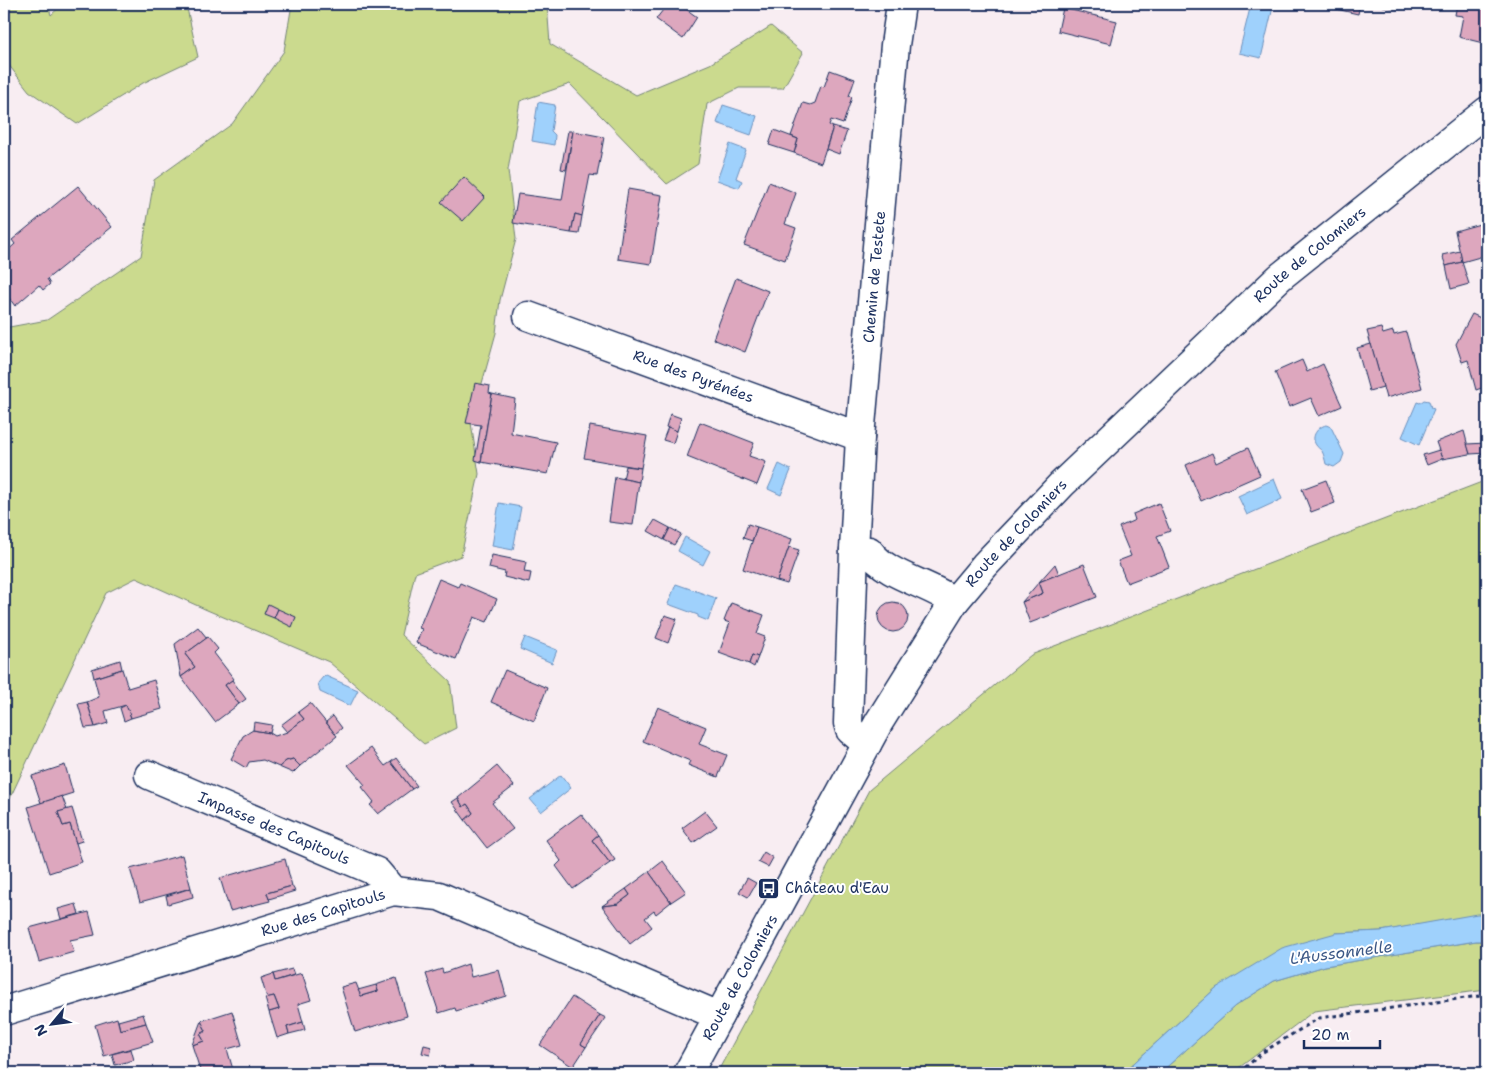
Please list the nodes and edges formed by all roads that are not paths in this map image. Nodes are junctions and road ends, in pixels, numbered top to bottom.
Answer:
1 (902, 4) edge
2 (1487, 111) edge
3 (528, 316) dead end
4 (860, 437) junction
5 (854, 550) junction
6 (954, 602) junction
7 (867, 744) junction
8 (149, 775) dead end
9 (393, 891) junction
10 (4, 1011) edge
11 (719, 1016) junction
12 (688, 1073) edge

1 - 4 street, Chemin de Testete
2 - 6 street, Route de Colomiers
3 - 4 street, Rue des Pyrénées
4 - 5 street, Chemin de Testete
5 - 6 street
5 - 7 street, Chemin de Testete
6 - 7 street, Route de Colomiers
7 - 11 street, Route de Colomiers
8 - 9 street, Impasse des Capitouls
9 - 10 street, Rue des Capitouls
9 - 11 street, Rue des Capitouls
11 - 12 street, Route de Colomiers

